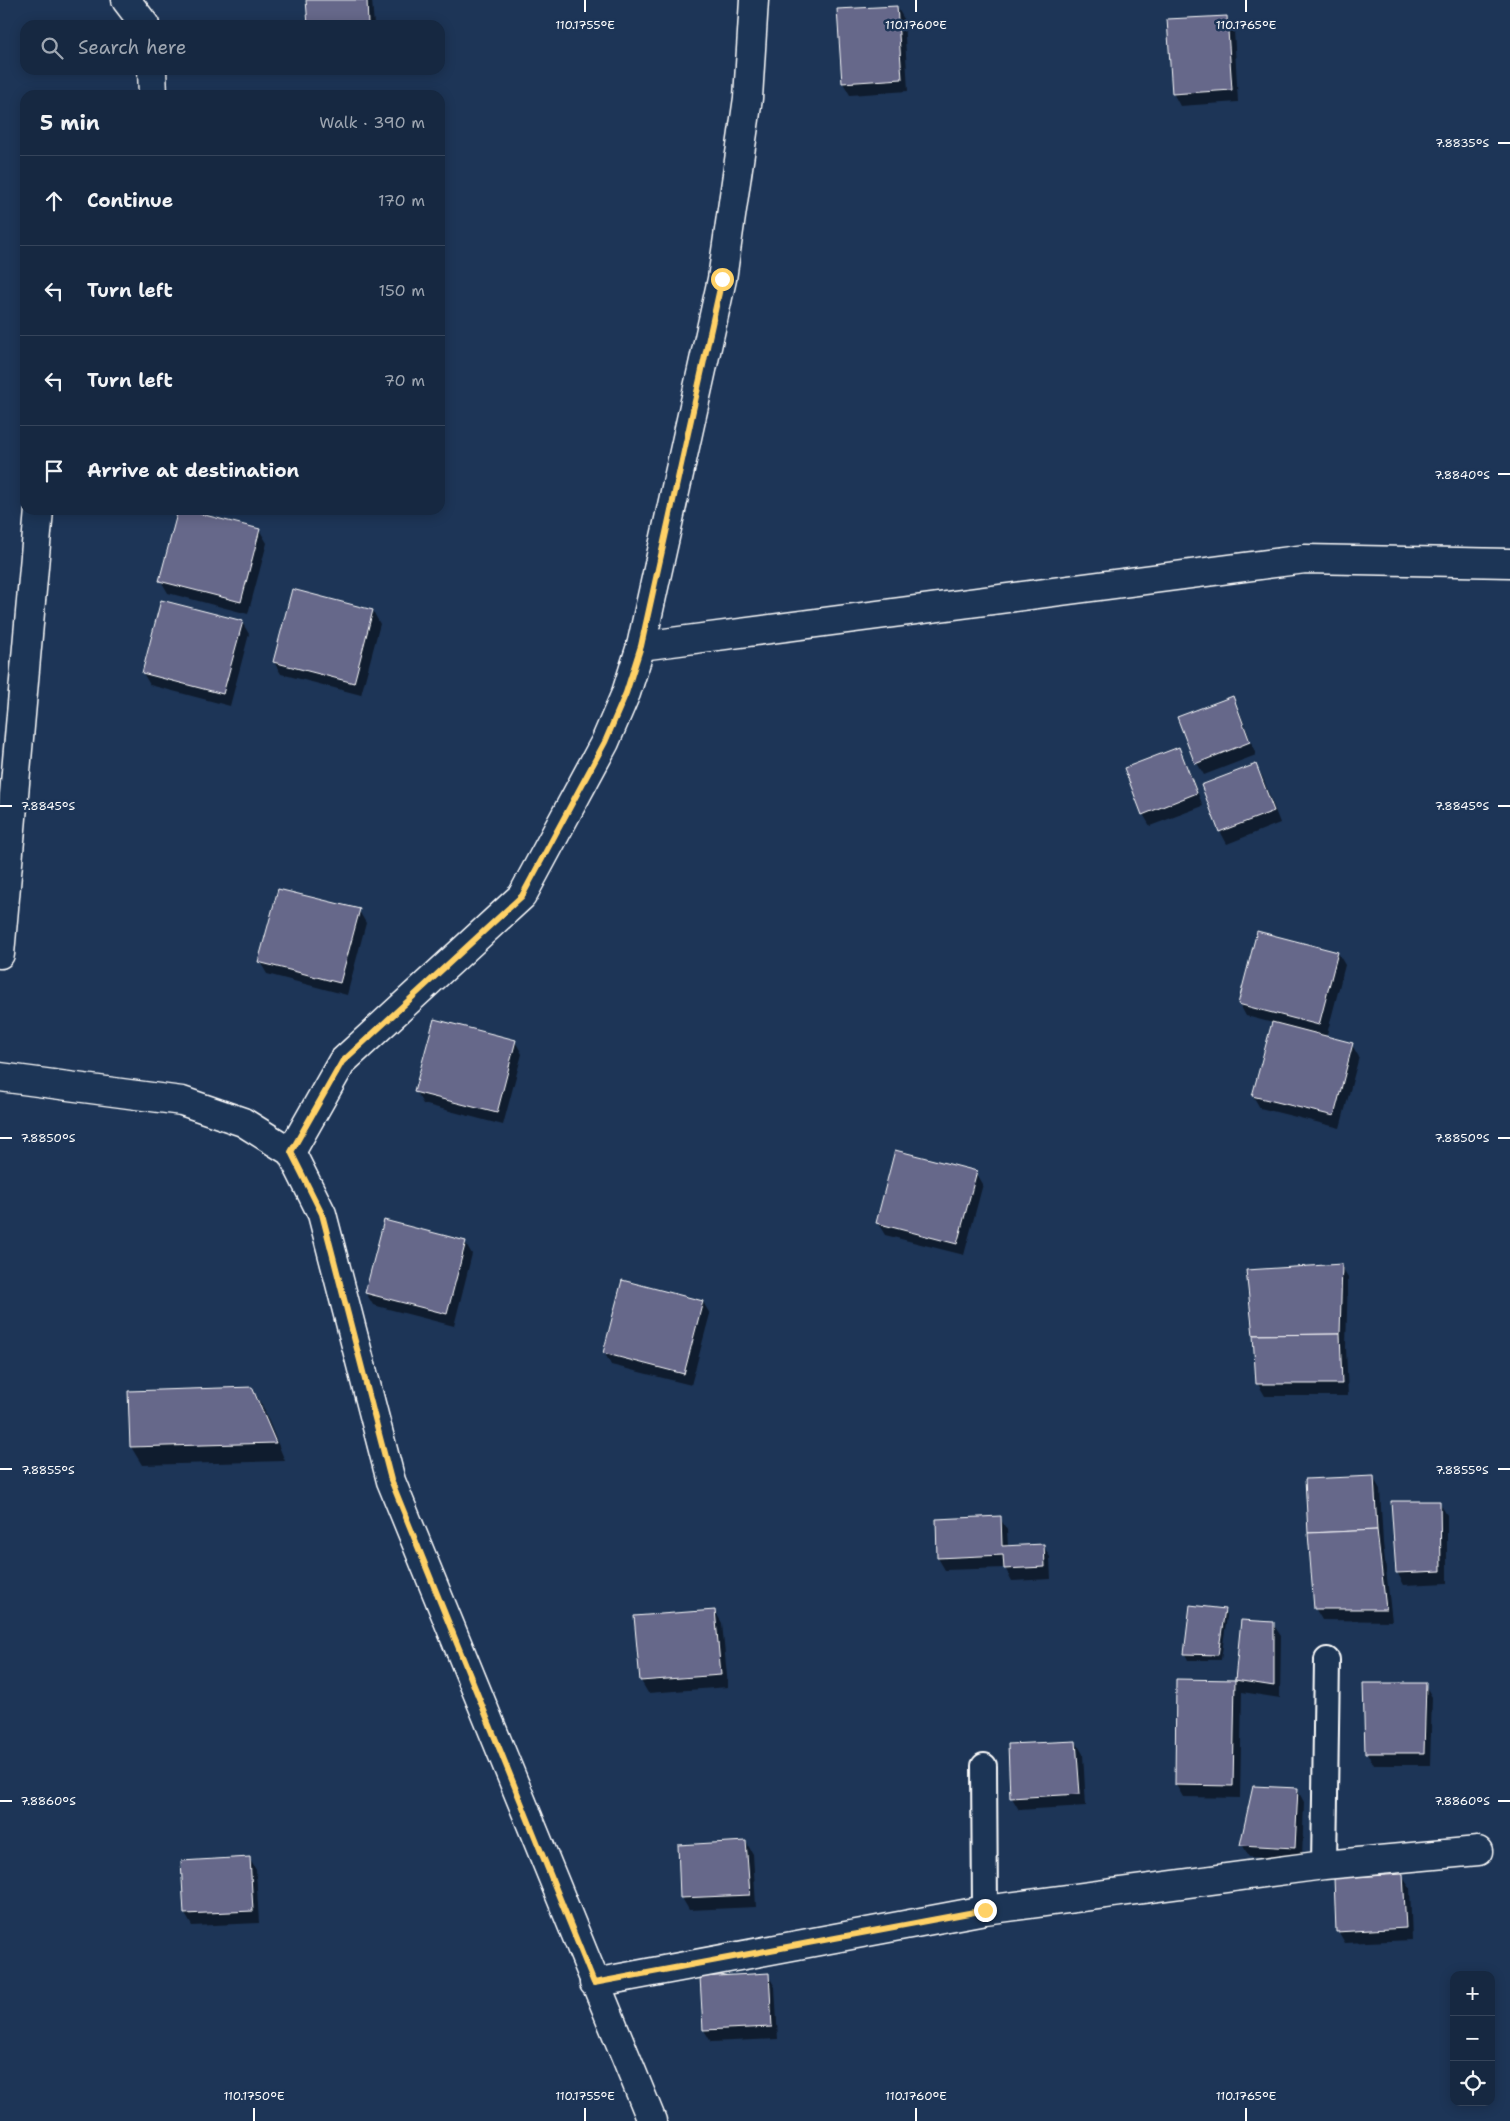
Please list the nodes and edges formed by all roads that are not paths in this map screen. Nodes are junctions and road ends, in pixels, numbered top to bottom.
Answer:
1 (126, 0) edge
2 (754, 0) edge
3 (141, 20) edge
4 (152, 75) edge
5 (153, 90) edge
6 (39, 515) edge
7 (1510, 563) edge
8 (641, 646) junction
9 (0, 954) edge
10 (0, 1077) edge
11 (291, 1152) junction
12 (1327, 1660) dead end
13 (984, 1766) dead end
14 (1478, 1851) dead end
15 (1324, 1864) junction
16 (985, 1910) junction
17 (594, 1983) junction
18 (652, 2121) edge

1 - 3 street
2 - 8 street
4 - 5 street
6 - 9 street
7 - 8 street
8 - 11 street
10 - 11 street
11 - 17 street
12 - 15 lane
13 - 16 lane
14 - 15 street
15 - 16 street
16 - 17 street
17 - 18 street

